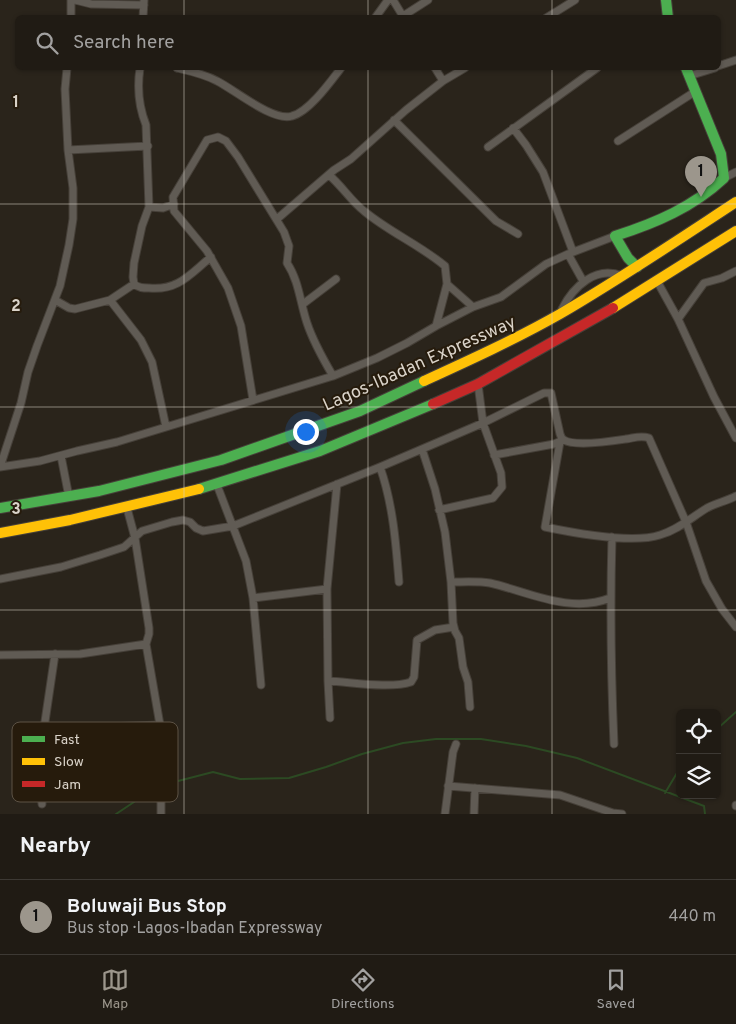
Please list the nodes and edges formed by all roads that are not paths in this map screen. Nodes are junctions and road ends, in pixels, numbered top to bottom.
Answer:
1 (71, 0) edge
2 (75, 0) edge
3 (388, 0) edge
4 (393, 0) edge
5 (428, 0) edge
6 (576, 0) edge
7 (666, 0) edge
8 (144, 2) edge
9 (70, 15) edge
10 (143, 15) edge
11 (377, 15) edge
12 (402, 15) edge
13 (406, 15) edge
14 (551, 15) edge
15 (668, 15) edge
16 (736, 60) edge
17 (721, 65) edge
18 (67, 70) edge
19 (140, 70) edge
20 (182, 70) edge
21 (339, 70) edge
22 (436, 70) edge
23 (462, 70) edge
24 (594, 70) edge
25 (702, 70) edge
26 (688, 72) edge
27 (443, 81) junction
28 (696, 91) junction
29 (394, 120) junction
30 (513, 128) junction
31 (618, 141) dead end
32 (148, 146) junction
33 (488, 147) dead end
34 (68, 150) junction
35 (736, 172) edge
36 (329, 175) junction
37 (724, 178) junction
38 (736, 202) edge
39 (174, 204) junction
40 (149, 207) junction
41 (277, 219) junction
42 (736, 231) edge
43 (518, 234) dead end
44 (615, 236) junction
45 (570, 253) junction
46 (211, 257) junction
47 (637, 267) junction
48 (736, 271) edge
49 (622, 276) junction
50 (336, 280) dead end
51 (583, 281) junction
52 (657, 281) junction
53 (134, 284) junction
54 (447, 284) junction
55 (55, 300) junction
56 (110, 300) junction
57 (303, 304) junction
58 (473, 307) junction
59 (560, 314) junction
60 (678, 319) junction
61 (436, 326) junction
62 (333, 376) junction
63 (478, 384) junction
64 (252, 400) junction
65 (483, 423) junction
66 (166, 427) junction
67 (736, 438) edge
68 (561, 441) junction
69 (422, 449) junction
70 (494, 455) junction
71 (61, 456) junction
72 (0, 467) edge
73 (380, 468) junction
74 (337, 484) junction
75 (216, 485) junction
76 (69, 496) junction
77 (736, 496) edge
78 (0, 508) edge
79 (127, 508) junction
80 (439, 510) junction
81 (686, 522) junction
82 (233, 526) junction
83 (0, 533) edge
84 (612, 537) junction
85 (135, 538) junction
86 (0, 579) edge
87 (399, 582) dead end
88 (451, 582) junction
89 (327, 589) junction
90 (253, 598) junction
91 (610, 598) junction
92 (454, 627) junction
93 (736, 628) edge
94 (146, 644) junction
95 (55, 654) junction
96 (0, 655) edge
97 (328, 681) junction
98 (261, 685) dead end
99 (470, 707) dead end
100 (330, 718) dead end
101 (45, 722) edge
102 (159, 722) edge
103 (456, 744) dead end
104 (614, 744) dead end
105 (448, 786) junction
106 (475, 788) junction
107 (445, 814) edge
108 (474, 814) edge
109 (622, 814) edge

1 - 9 street
2 - 8 street
3 - 11 street
4 - 12 street
5 - 13 street
6 - 14 street
7 - 15 main road
8 - 10 street
16 - 17 street
18 - 34 street
19 - 32 street
20 - 21 street
22 - 27 street
23 - 27 street
24 - 30 street
25 - 26 street
26 - 28 main road
27 - 29 street
28 - 31 street
28 - 37 main road
29 - 36 street
29 - 43 street
30 - 33 street
30 - 45 street
32 - 34 street
32 - 40 street
34 - 55 street
35 - 37 street
36 - 41 street
36 - 54 street
37 - 44 main road
38 - 47 main road, Lagos-Ibadan Expressway
39 - 40 street
39 - 41 street
39 - 46 street
40 - 53 street
41 - 57 street
42 - 52 main road
44 - 45 street
44 - 47 main road
45 - 51 street
45 - 58 street
46 - 53 street
46 - 64 street
47 - 49 main road, Lagos-Ibadan Expressway
48 - 60 street
49 - 51 street
49 - 59 main road, Lagos-Ibadan Expressway
50 - 57 street
51 - 59 street
52 - 60 street
52 - 63 main road
53 - 56 street
54 - 58 street
54 - 61 street
55 - 56 street
55 - 72 street
56 - 66 street
57 - 62 street
58 - 61 street
59 - 76 main road, Lagos-Ibadan Expressway
60 - 67 street
61 - 62 street
62 - 64 street
63 - 65 street
63 - 75 main road
64 - 66 street
65 - 68 street
65 - 69 street
65 - 70 street
66 - 71 street
68 - 70 street
68 - 81 street
68 - 84 street
69 - 73 street
69 - 80 street
70 - 80 street
71 - 72 street
71 - 76 street
73 - 74 street
73 - 87 street
74 - 82 street
74 - 89 street
75 - 79 main road
75 - 82 street
76 - 78 main road, Lagos-Ibadan Expressway
77 - 81 street
79 - 83 main road
79 - 85 street
80 - 88 street
81 - 84 street
81 - 93 street
82 - 85 street
82 - 90 street
84 - 91 street
85 - 86 street
85 - 94 street
88 - 91 street
88 - 92 street
89 - 90 street
89 - 97 street
90 - 98 street
91 - 104 street
92 - 97 street
92 - 99 street
94 - 95 street
94 - 102 street
95 - 96 street
95 - 101 street
97 - 100 street
103 - 105 street
105 - 106 street
105 - 107 street
106 - 108 street
106 - 109 street

